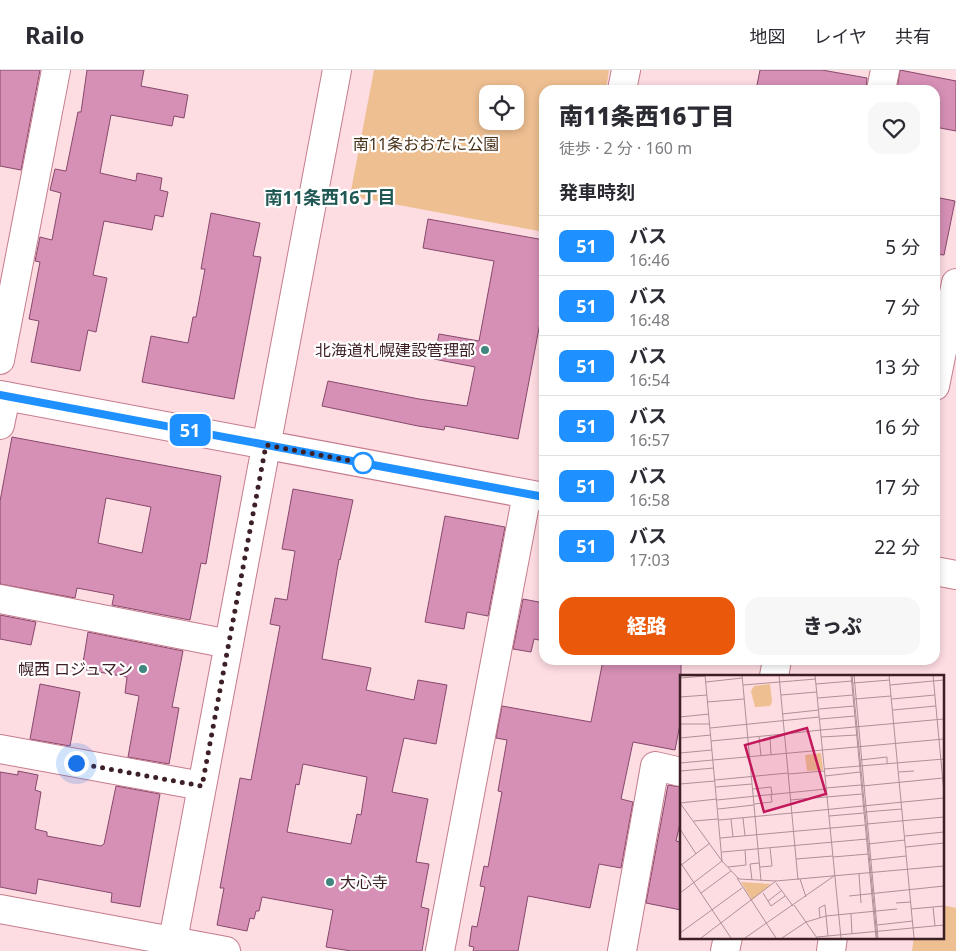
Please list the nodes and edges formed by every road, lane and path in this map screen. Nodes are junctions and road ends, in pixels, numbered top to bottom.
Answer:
1 (56, 70) edge
2 (337, 70) edge
3 (626, 70) edge
4 (885, 70) edge
5 (623, 85) edge
6 (883, 85) edge
7 (956, 282) edge
8 (0, 360) edge
9 (940, 361) edge
10 (3, 395) edge
11 (0, 425) edge
12 (266, 445) junction
13 (539, 493) edge
14 (940, 572) edge
15 (956, 575) edge
16 (0, 599) edge
17 (229, 644) junction
18 (0, 749) edge
19 (680, 772) edge
20 (202, 786) junction
21 (0, 909) edge
22 (728, 938) edge
23 (833, 938) edge
24 (172, 946) edge
25 (226, 951) edge
26 (440, 951) edge
27 (622, 951) edge
28 (725, 951) edge
29 (831, 951) edge

1 - 8 street
2 - 12 street
3 - 5 street
4 - 6 street
7 - 9 street
10 - 11 street
10 - 12 street
12 - 13 street
12 - 17 street
13 - 26 street
14 - 15 street
16 - 17 street
17 - 20 street
18 - 20 street
19 - 27 street
20 - 24 street
21 - 24 street
22 - 28 street
23 - 29 street
24 - 25 street

